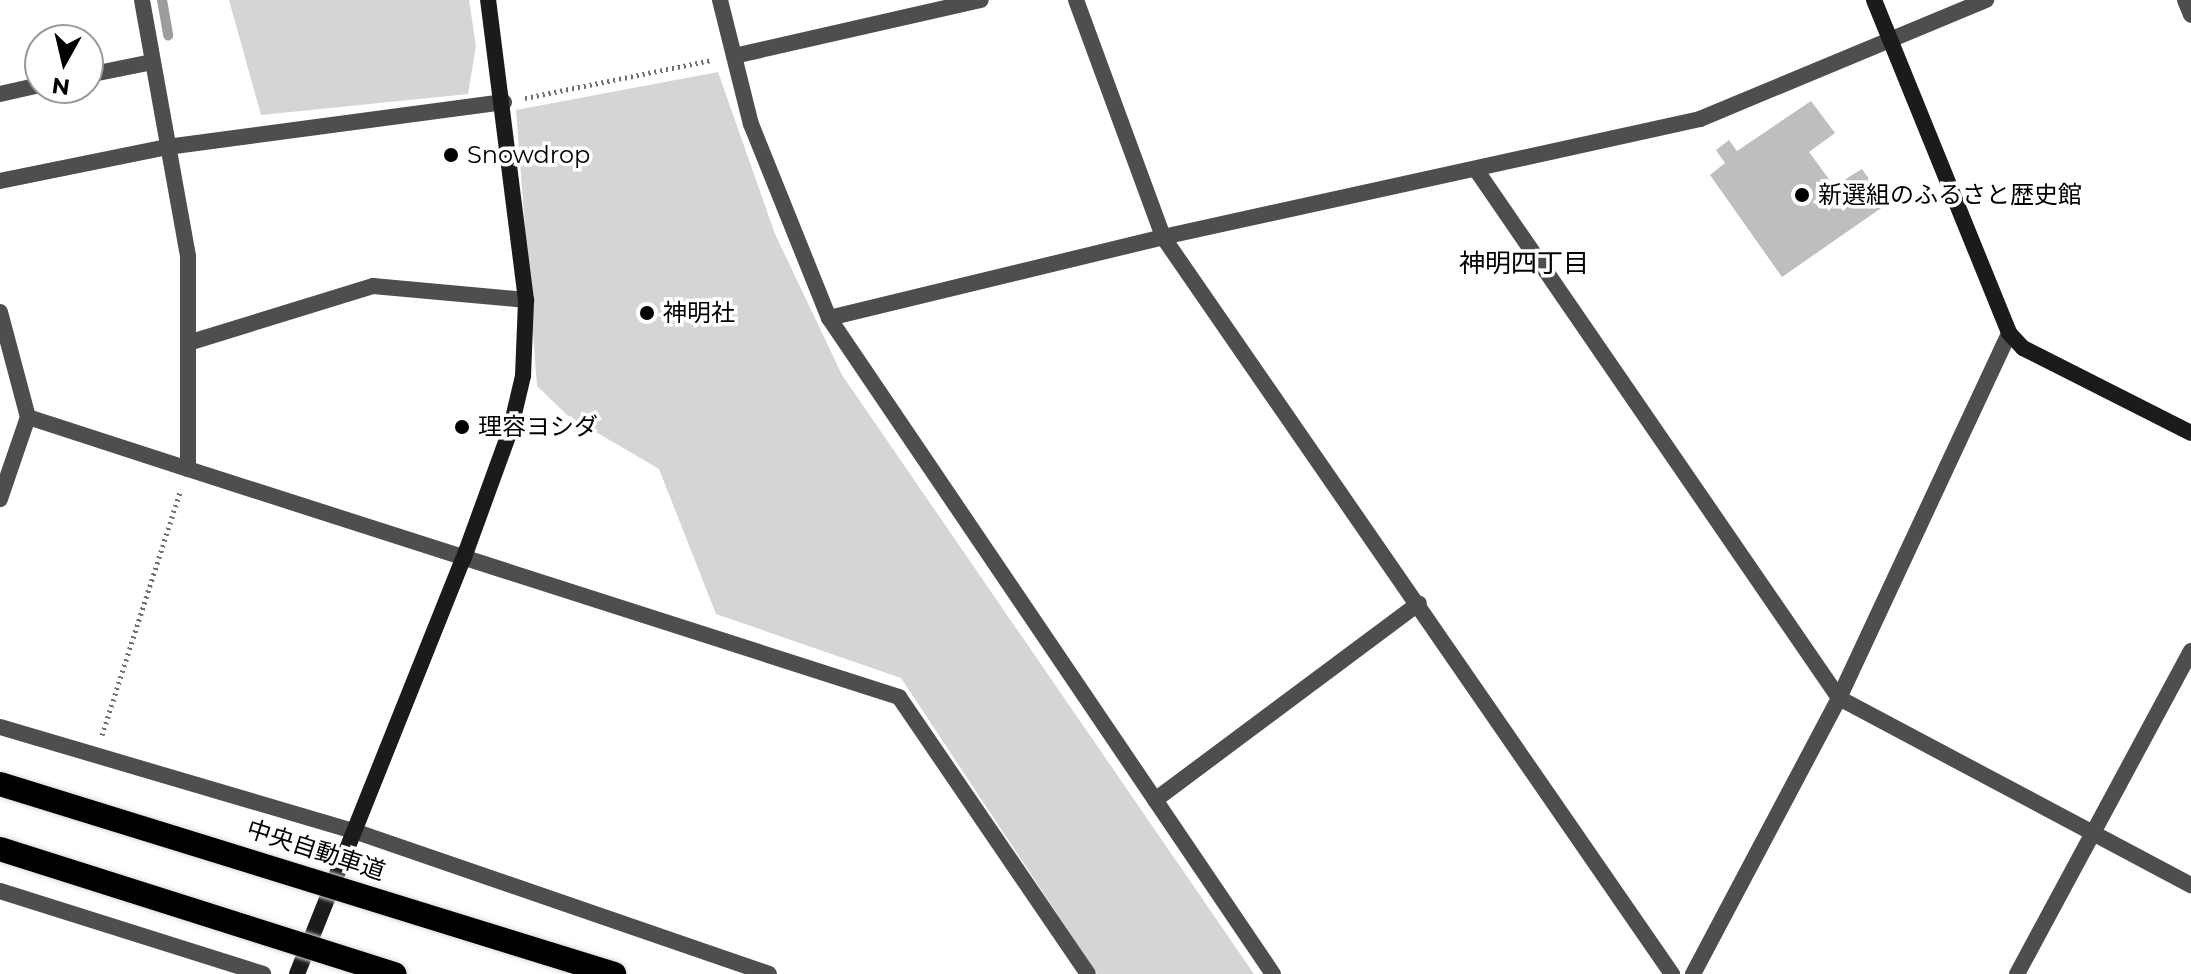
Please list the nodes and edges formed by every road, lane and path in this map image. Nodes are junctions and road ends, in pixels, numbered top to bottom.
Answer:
1 (142, 0) edge
2 (488, 0) edge
3 (720, 0) edge
4 (981, 0) edge
5 (1076, 0) edge
6 (1874, 0) edge
7 (1986, 0) edge
8 (2185, 0) edge
9 (2191, 15) edge
10 (1891, 40) junction
11 (734, 56) junction
12 (152, 62) junction
13 (104, 72) edge
14 (24, 89) edge
15 (0, 94) edge
16 (504, 102) junction
17 (167, 147) junction
18 (1477, 171) junction
19 (0, 181) edge
20 (1163, 237) junction
21 (526, 300) junction
22 (0, 312) edge
23 (829, 318) junction
24 (2009, 333) junction
25 (188, 343) junction
26 (28, 417) junction
27 (2191, 433) edge
28 (188, 469) junction
29 (0, 499) edge
30 (463, 560) junction
31 (1419, 603) junction
32 (2191, 651) edge
33 (1839, 698) junction
34 (0, 727) edge
35 (95, 755) junction
36 (0, 784) edge
37 (1155, 800) junction
38 (351, 830) junction
39 (2092, 834) junction
40 (0, 849) edge
41 (2191, 885) edge
42 (0, 891) edge
43 (263, 974) edge
44 (297, 974) edge
45 (395, 974) edge
46 (614, 974) edge
47 (769, 974) edge
48 (1088, 974) edge
49 (1273, 974) edge
50 (1672, 974) edge
51 (1693, 974) edge
52 (2017, 974) edge

1 - 12 street
2 - 16 street
3 - 11 street
4 - 11 street
5 - 20 street
6 - 10 street
7 - 10 street
8 - 9 street
10 - 18 street
10 - 24 street
11 - 16 path
11 - 23 street
12 - 13 street
12 - 17 street
14 - 15 street
16 - 17 street
16 - 21 street
17 - 19 street
17 - 25 street
18 - 20 street
18 - 33 street
20 - 23 street
20 - 31 street
21 - 25 street
21 - 30 street
22 - 26 street
23 - 37 street
24 - 27 street
24 - 33 street
25 - 28 street
26 - 28 street
26 - 29 street
28 - 30 street
28 - 35 path
30 - 38 street
30 - 48 street
31 - 37 street
31 - 50 street
32 - 39 street
33 - 39 street
33 - 51 street
34 - 35 street
35 - 38 street
36 - 46 highway, 中央自動車道, bridge
37 - 49 street
38 - 44 street
38 - 47 street
39 - 41 street
39 - 52 street
40 - 45 highway, bridge
42 - 43 street

